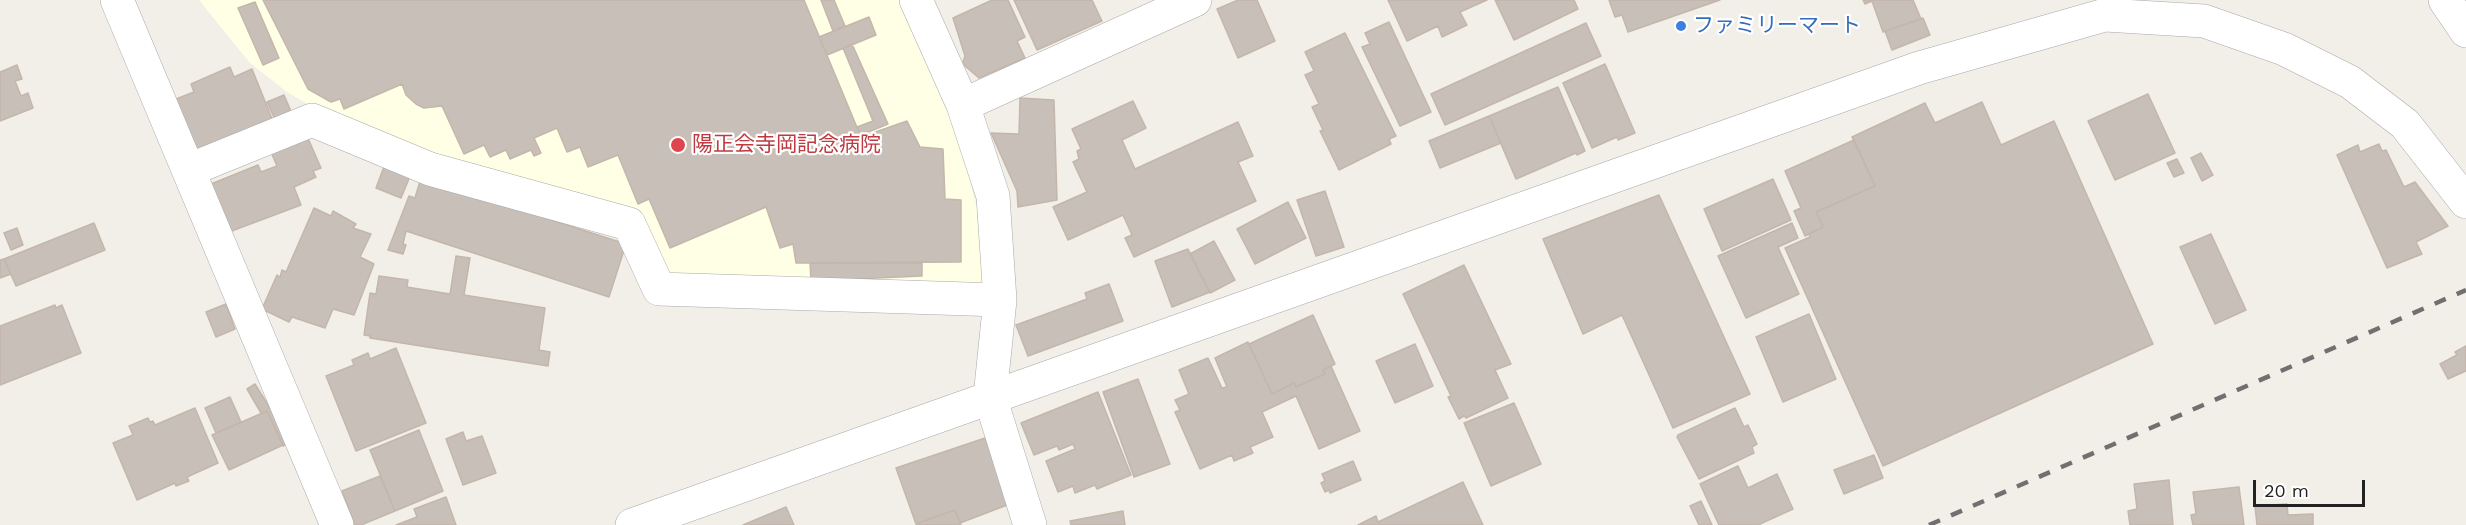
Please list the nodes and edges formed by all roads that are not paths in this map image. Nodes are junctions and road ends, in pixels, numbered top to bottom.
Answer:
1 (916, 0) edge
2 (1195, 0) edge
3 (2445, 0) edge
4 (127, 3) edge
5 (2466, 31) edge
6 (963, 105) junction
7 (189, 170) junction
8 (2466, 202) edge
9 (1000, 300) junction
10 (990, 397) junction
11 (337, 525) edge
12 (632, 525) edge
13 (1030, 525) edge

1 - 6 street
2 - 6 street
3 - 5 street
4 - 7 street
6 - 9 street
7 - 9 street
7 - 11 street
8 - 10 street
9 - 10 street
10 - 12 street
10 - 13 street

